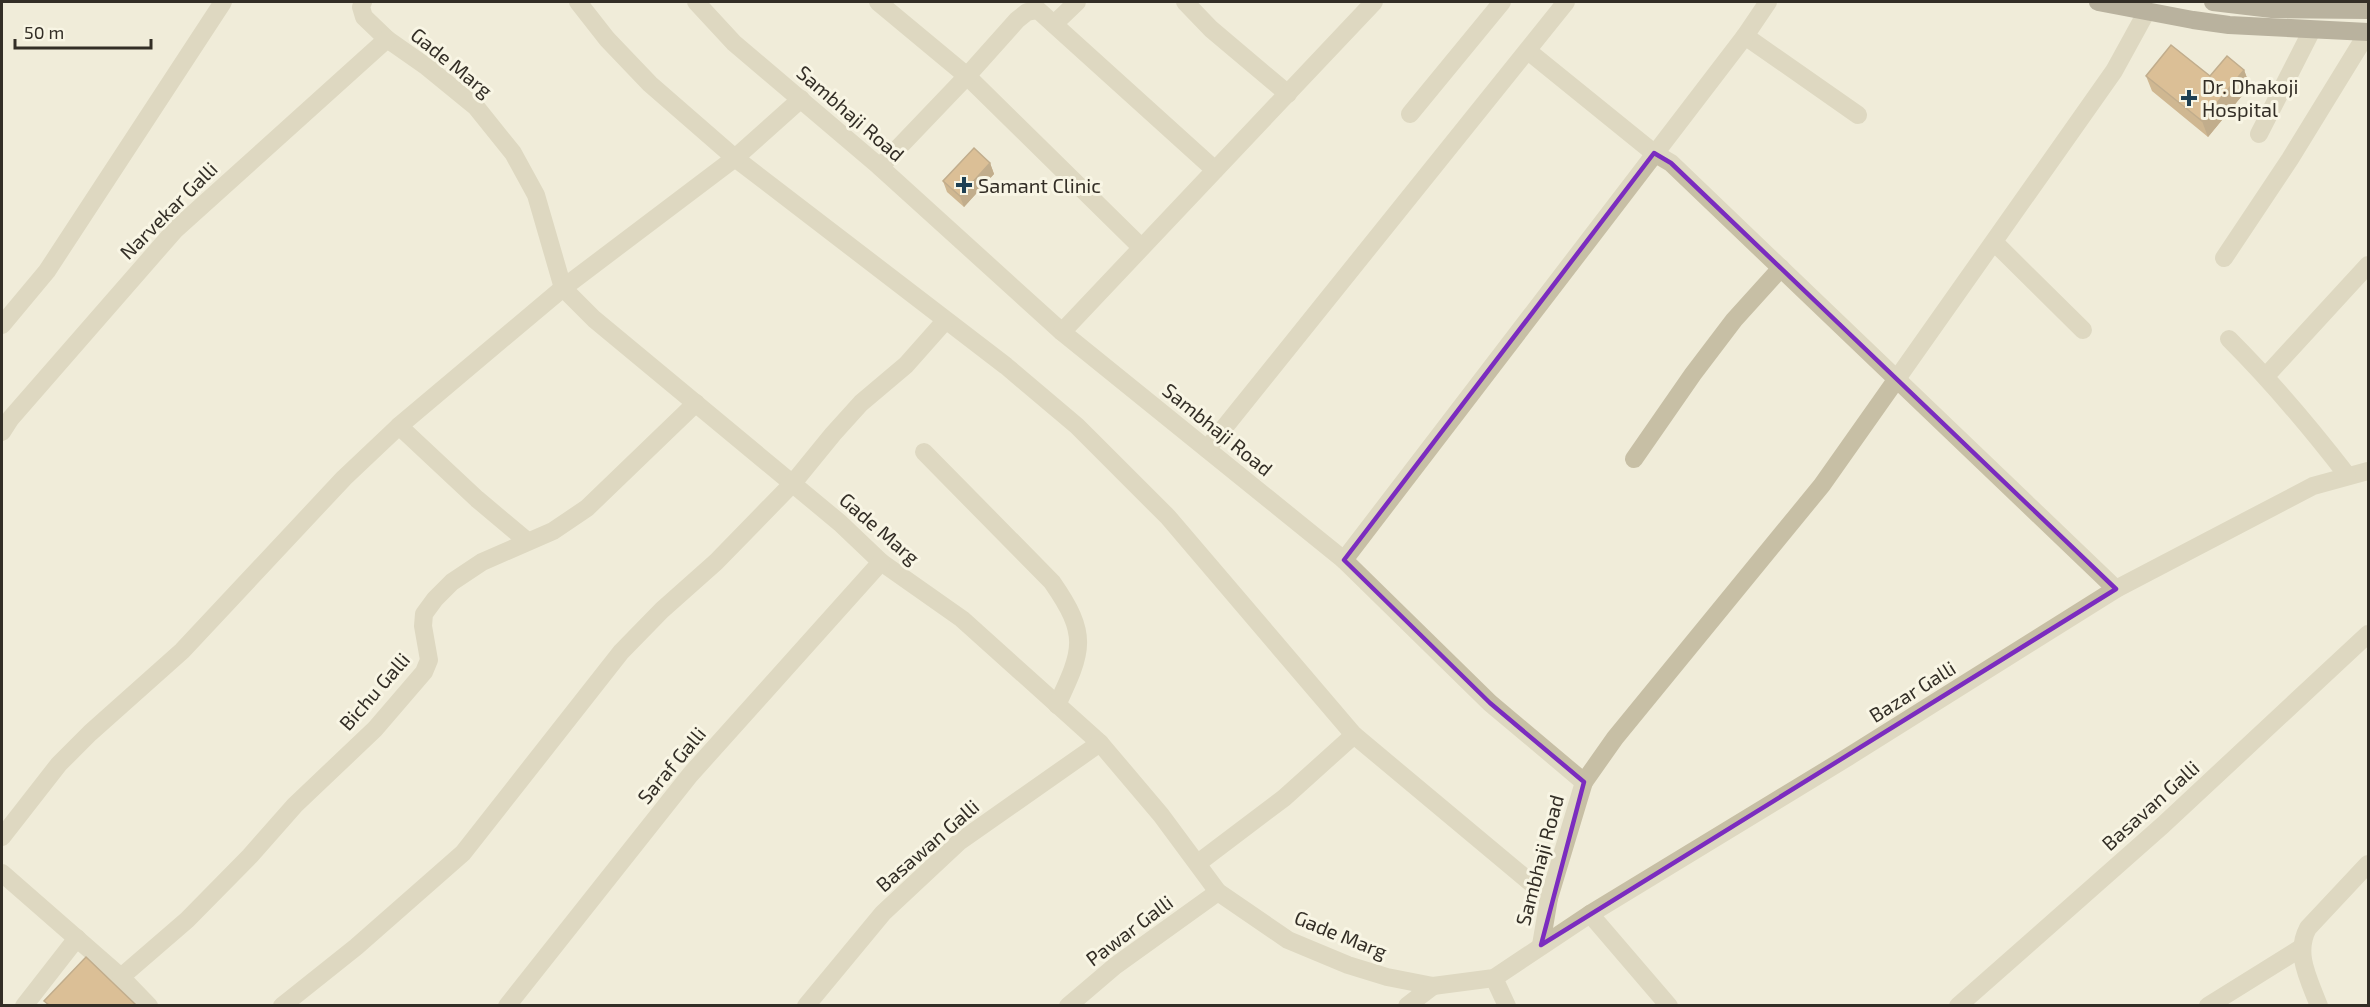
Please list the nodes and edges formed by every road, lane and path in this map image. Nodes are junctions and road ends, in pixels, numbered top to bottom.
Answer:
1 (223, 2) edge
2 (363, 2) edge
3 (578, 2) edge
4 (696, 2) edge
5 (878, 2) edge
6 (1077, 2) edge
7 (1185, 2) edge
8 (1374, 2) edge
9 (1502, 2) edge
10 (1565, 2) edge
11 (1768, 2) edge
12 (2098, 2) edge
13 (2212, 2) edge
14 (2258, 4) edge
15 (1042, 6) edge
16 (2360, 8) edge
17 (2147, 11) junction
18 (1054, 24) junction
19 (2312, 30) junction
20 (2368, 32) edge
21 (1744, 36) junction
22 (387, 39) junction
23 (1528, 51) junction
24 (967, 76) junction
25 (1288, 94) junction
26 (801, 99) junction
27 (1410, 114) dead end
28 (1858, 115) dead end
29 (2259, 134) dead end
30 (1654, 153) junction
31 (735, 159) junction
32 (880, 167) junction
33 (1215, 170) junction
34 (1994, 242) junction
35 (1141, 247) junction
36 (2224, 258) dead end
37 (2368, 265) edge
38 (1781, 268) junction
39 (563, 288) junction
40 (945, 321) junction
41 (2, 325) edge
42 (2083, 330) dead end
43 (1062, 332) junction
44 (2229, 339) dead end
45 (2266, 376) junction
46 (1898, 379) junction
47 (696, 403) junction
48 (399, 426) junction
49 (2, 432) edge
50 (1207, 449) junction
51 (924, 452) dead end
52 (1634, 459) dead end
53 (2368, 471) edge
54 (2347, 475) junction
55 (793, 483) junction
56 (527, 541) junction
57 (1344, 560) junction
58 (880, 562) junction
59 (2115, 589) junction
60 (2368, 634) edge
61 (1057, 705) junction
62 (1354, 735) junction
63 (1100, 743) junction
64 (1584, 782) junction
65 (2, 837) edge
66 (1198, 863) junction
67 (2368, 864) edge
68 (2, 873) edge
69 (1218, 892) junction
70 (1550, 898) junction
71 (1590, 914) junction
72 (77, 938) junction
73 (1541, 945) junction
74 (2301, 948) junction
75 (121, 977) junction
76 (1494, 978) junction
77 (1433, 986) junction
78 (24, 1005) edge
79 (149, 1005) edge
80 (282, 1005) edge
81 (507, 1005) edge
82 (806, 1005) edge
83 (1068, 1005) edge
84 (1407, 1005) edge
85 (1507, 1005) edge
86 (1669, 1005) edge
87 (1958, 1005) edge
88 (2208, 1005) edge
89 (2319, 1005) edge

1 - 41 street
2 - 22 street, Gade Marg
3 - 31 street
4 - 26 street, Sambhaji Road
5 - 24 street
6 - 18 street
7 - 25 street
8 - 25 street
9 - 27 street
10 - 23 street
11 - 21 street
12 - 17 main road
13 - 14 main road
14 - 16 main road
15 - 18 street
15 - 24 street
17 - 19 main road
17 - 34 street
18 - 33 street
19 - 20 main road
19 - 29 street
20 - 36 street
21 - 28 street
21 - 30 street
22 - 39 street, Gade Marg
22 - 49 street, Narvekar Galli
23 - 30 street
23 - 50 street
24 - 32 street
24 - 35 street
25 - 33 street
26 - 31 street
26 - 32 street, Sambhaji Road
30 - 38 street
30 - 57 street
31 - 39 street
31 - 40 street
32 - 43 street, Sambhaji Road
33 - 35 street
34 - 42 street
34 - 46 street
35 - 43 street
37 - 45 street
38 - 46 street
38 - 52 street
39 - 47 street, Gade Marg
39 - 48 street
40 - 55 street
40 - 62 street
43 - 50 street, Sambhaji Road
44 - 45 street
45 - 54 street
46 - 59 street
46 - 64 street
47 - 55 street, Gade Marg
47 - 56 street, Bichu Galli
48 - 56 street
48 - 65 street
50 - 57 street, Sambhaji Road
51 - 61 street
53 - 54 street, Bazar Galli
54 - 59 street, Bazar Galli
55 - 58 street, Gade Marg
55 - 80 street
56 - 75 street, Bichu Galli
57 - 64 street, Sambhaji Road
58 - 61 street, Gade Marg
58 - 81 street, Saraf Galli
59 - 71 street, Bazar Galli
60 - 87 street, Basavan Galli
61 - 63 street, Gade Marg
62 - 66 street
62 - 70 street
63 - 66 street, Gade Marg
63 - 82 street, Basawan Galli
64 - 70 street, Sambhaji Road
66 - 69 street, Gade Marg
67 - 74 street
68 - 72 street
69 - 77 street, Gade Marg
69 - 83 street, Pawar Galli
70 - 73 street, Sambhaji Road
71 - 73 street, Bazar Galli
71 - 86 street
72 - 75 street
72 - 78 street
73 - 76 street, Bazar Galli
74 - 88 street
74 - 89 street
75 - 79 street
76 - 77 street, Gade Marg
76 - 85 street
77 - 84 street

